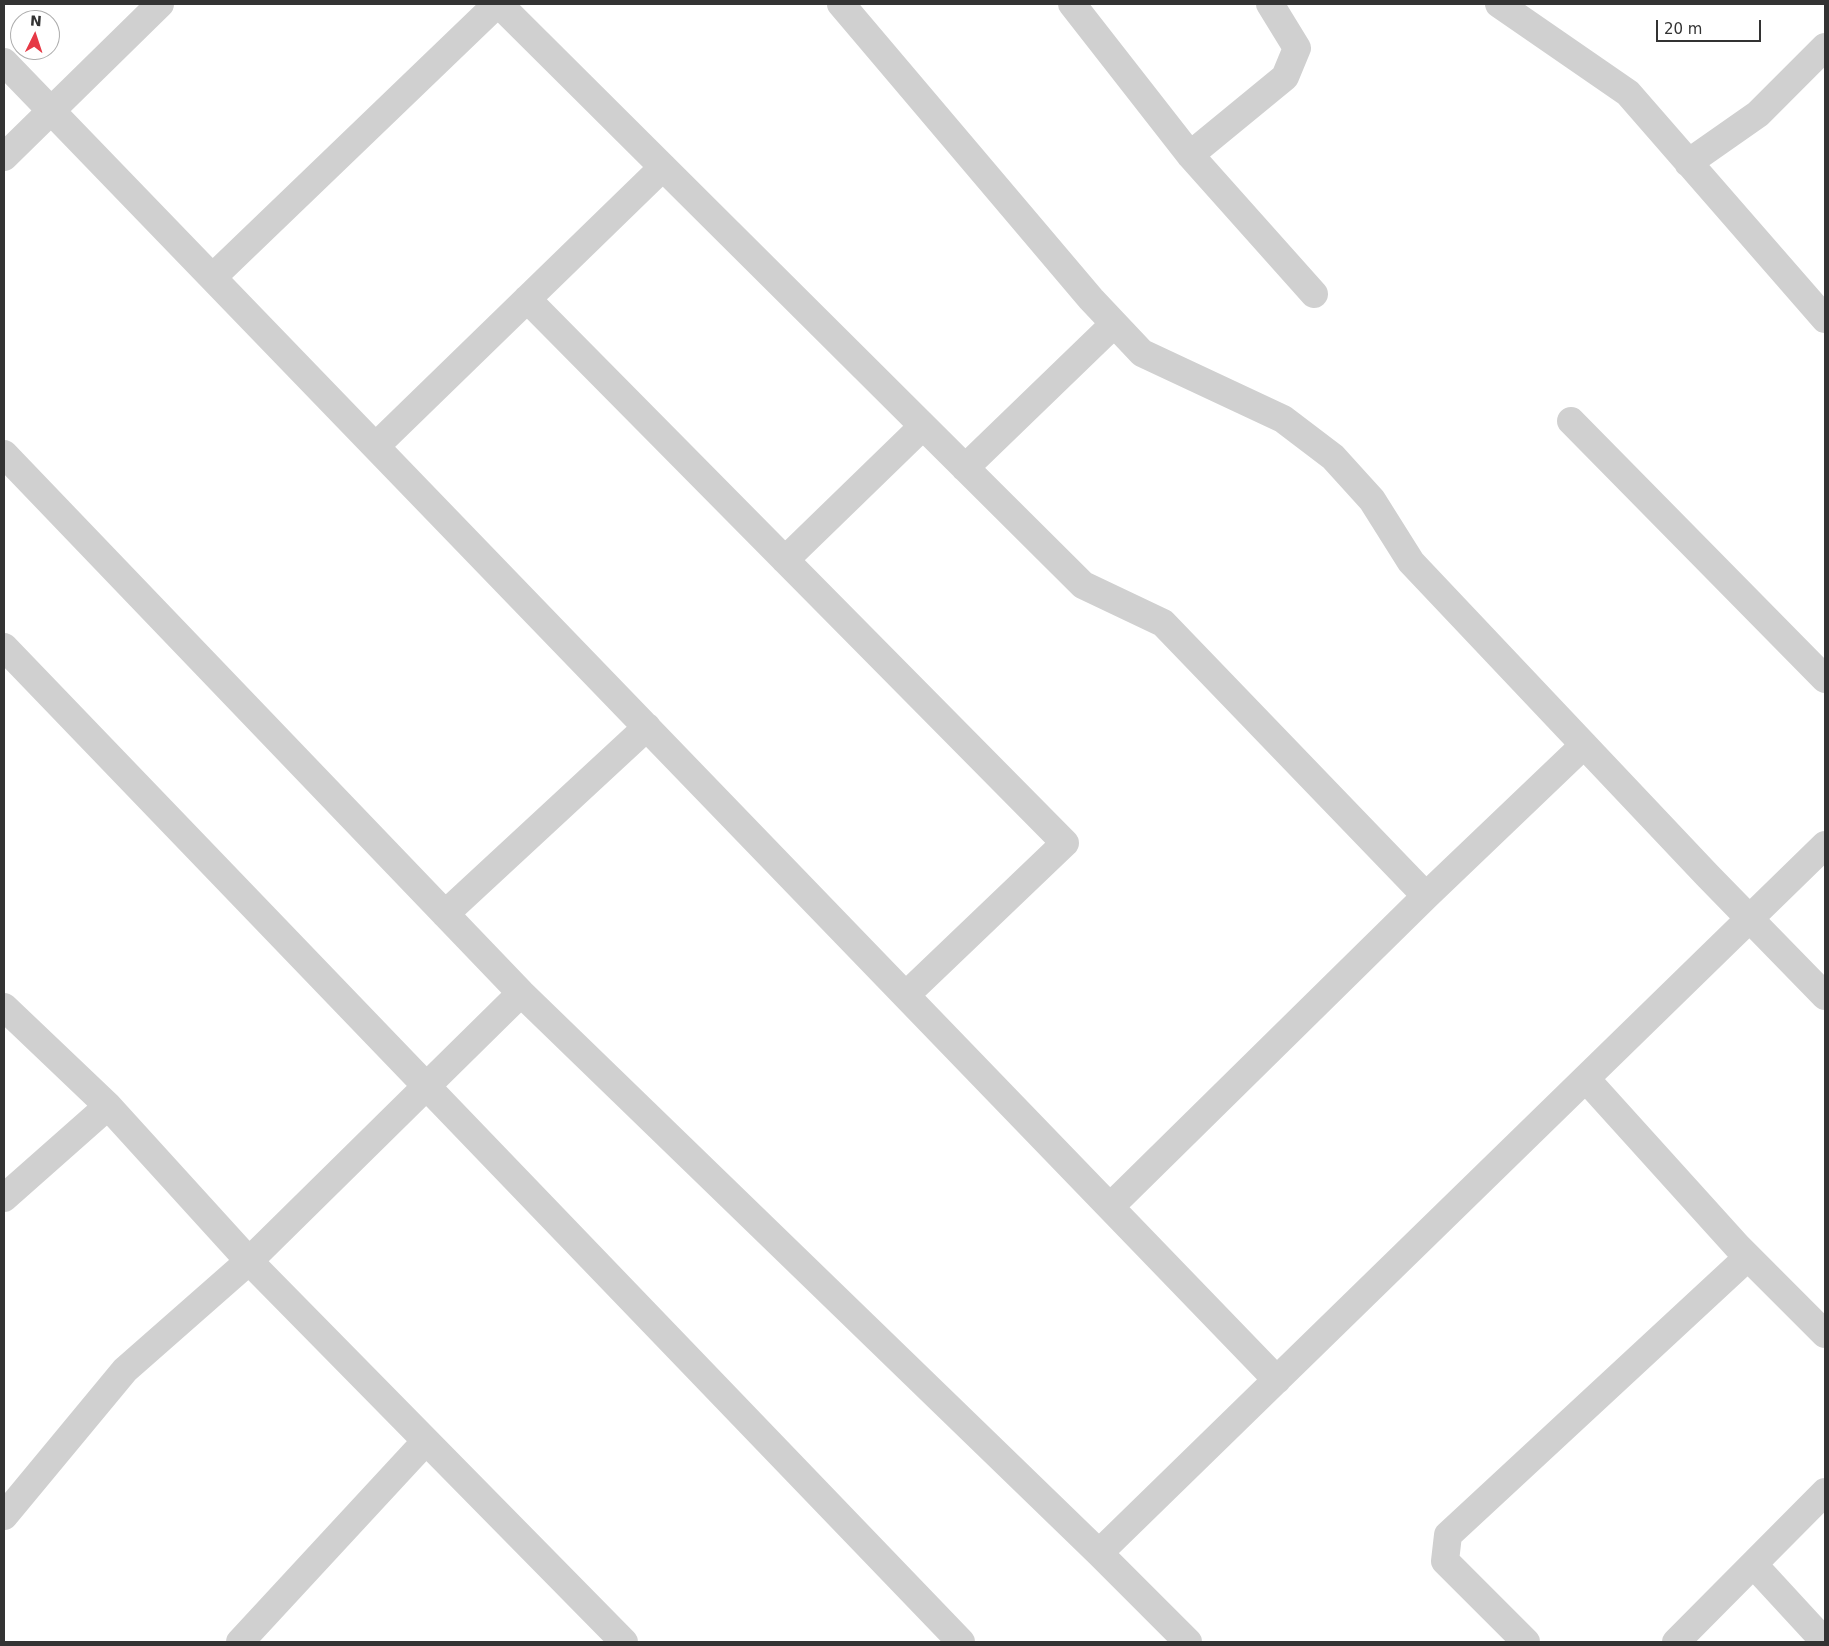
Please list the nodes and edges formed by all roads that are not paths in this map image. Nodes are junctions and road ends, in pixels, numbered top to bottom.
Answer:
1 (160, 4) edge
2 (498, 4) edge
3 (841, 4) edge
4 (1072, 4) edge
5 (1499, 4) edge
6 (1283, 10) edge
7 (1531, 12) edge
8 (1825, 47) edge
9 (4, 62) edge
10 (52, 110) junction
11 (1190, 155) junction
12 (4, 157) edge
13 (1688, 163) junction
14 (663, 167) junction
15 (213, 278) junction
16 (1314, 294) dead end
17 (527, 299) junction
18 (1825, 319) edge
19 (1114, 324) junction
20 (1571, 421) dead end
21 (923, 426) junction
22 (376, 446) junction
23 (4, 454) edge
24 (965, 468) junction
25 (785, 560) junction
26 (4, 648) edge
27 (1825, 679) edge
28 (647, 727) junction
29 (1584, 744) junction
30 (1825, 845) edge
31 (1426, 896) junction
32 (445, 914) junction
33 (1749, 918) junction
34 (521, 993) junction
35 (906, 995) junction
36 (1825, 996) edge
37 (4, 1007) edge
38 (1586, 1079) junction
39 (426, 1086) junction
40 (108, 1106) junction
41 (4, 1198) edge
42 (1110, 1207) junction
43 (1748, 1257) junction
44 (249, 1261) junction
45 (1825, 1334) edge
46 (1277, 1380) junction
47 (426, 1441) junction
48 (1825, 1492) edge
49 (4, 1516) edge
50 (1099, 1553) junction
51 (1754, 1565) junction
52 (240, 1642) edge
53 (624, 1642) edge
54 (961, 1642) edge
55 (1188, 1642) edge
56 (1526, 1642) edge
57 (1676, 1642) edge
58 (1825, 1642) edge

1 - 10 street
2 - 14 street
2 - 15 street
3 - 19 street
4 - 11 street
5 - 7 street
6 - 11 street
7 - 13 street
8 - 13 street
9 - 10 street
10 - 12 street
10 - 15 street
11 - 16 street
13 - 18 street
14 - 17 street
14 - 21 street
15 - 22 street
17 - 22 street
17 - 25 street
19 - 24 street
19 - 29 street
20 - 27 street
21 - 24 street
21 - 25 street
22 - 28 street
23 - 32 street
24 - 31 street
25 - 35 street
26 - 39 street
28 - 32 street
28 - 35 street
29 - 31 street
29 - 33 street
30 - 33 street
31 - 42 street
32 - 34 street
33 - 36 street
33 - 38 street
34 - 39 street
34 - 50 street
35 - 42 street
37 - 40 street
38 - 43 street
38 - 46 street
39 - 44 street
39 - 54 street
40 - 41 street
40 - 44 street
42 - 46 street
43 - 45 street
43 - 56 street
44 - 47 street
44 - 49 street
46 - 50 street
47 - 52 street
47 - 53 street
48 - 51 street
50 - 55 street
51 - 57 street
51 - 58 street

